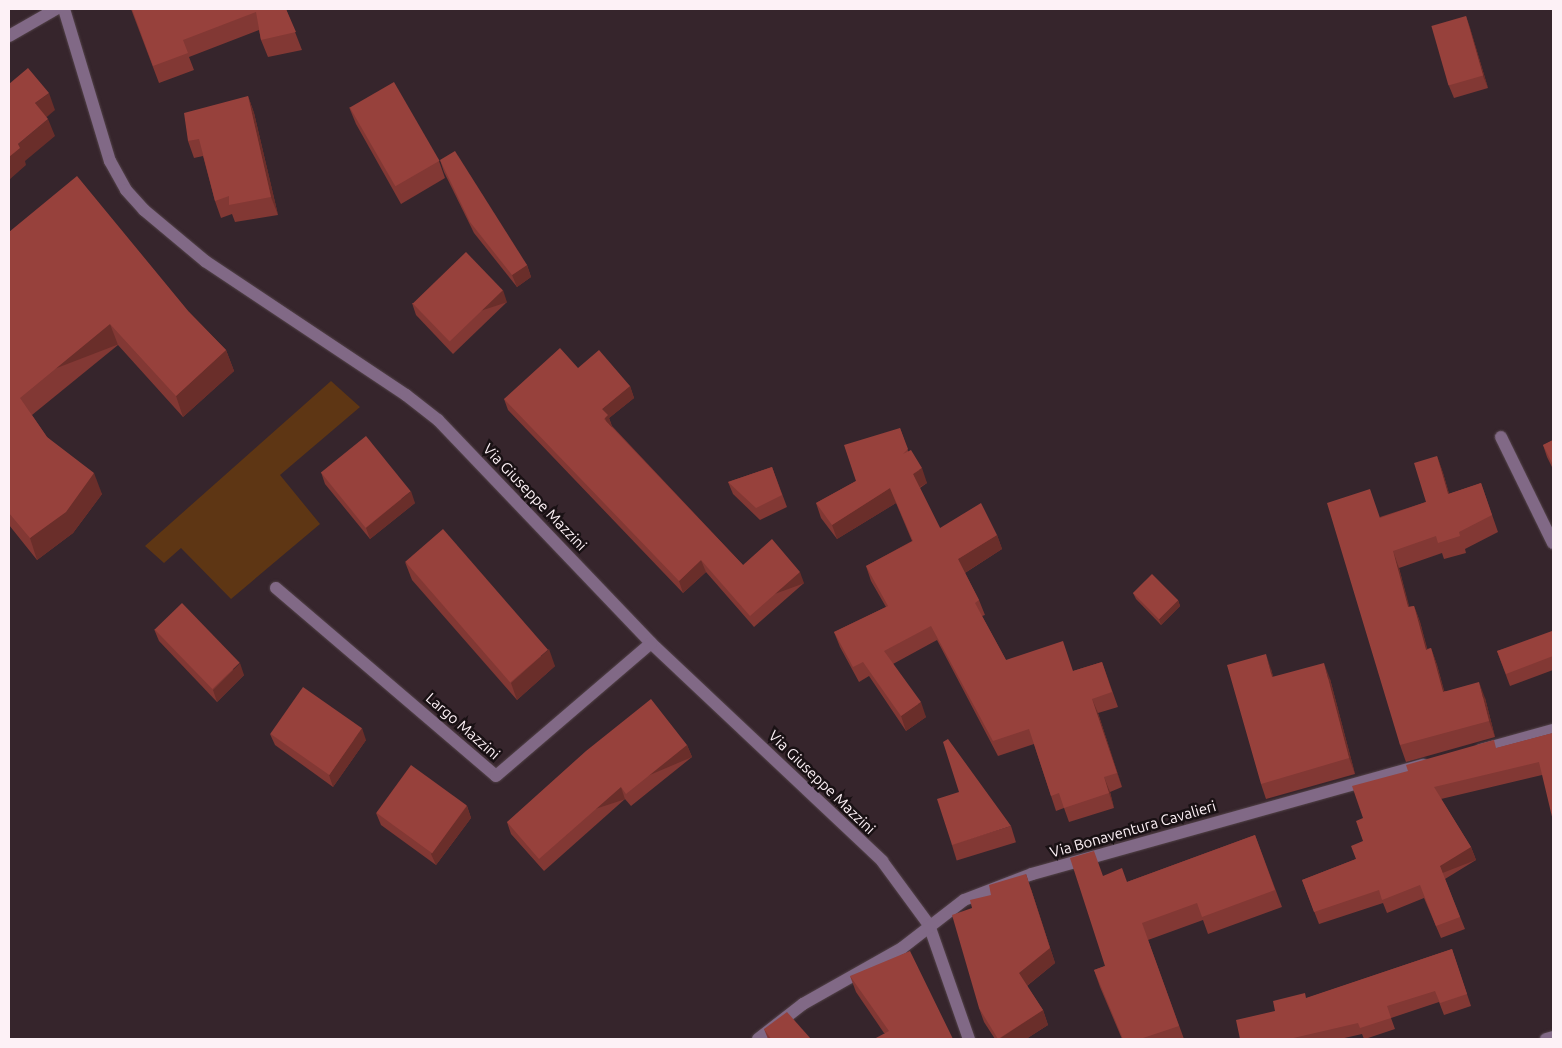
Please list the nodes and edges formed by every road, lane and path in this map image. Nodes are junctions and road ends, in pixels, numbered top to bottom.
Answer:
1 (56, 9) edge
2 (64, 9) edge
3 (9, 36) edge
4 (1500, 437) dead end
5 (1553, 543) edge
6 (276, 588) dead end
7 (651, 642) junction
8 (1553, 730) edge
9 (1467, 753) edge
10 (1438, 761) edge
11 (929, 925) junction
12 (1553, 1037) edge
13 (758, 1039) edge
14 (970, 1039) edge
15 (1546, 1039) edge

1 - 3 street
2 - 7 street, Via Giuseppe Mazzini
4 - 5 street
6 - 7 street, Largo Mazzini
7 - 11 street, Via Giuseppe Mazzini
8 - 9 street
10 - 11 street, Via Bonaventura Cavalieri
11 - 13 street, Via Bonaventura Cavalieri
11 - 14 street, Via Giuseppe Mazzini
12 - 15 street

